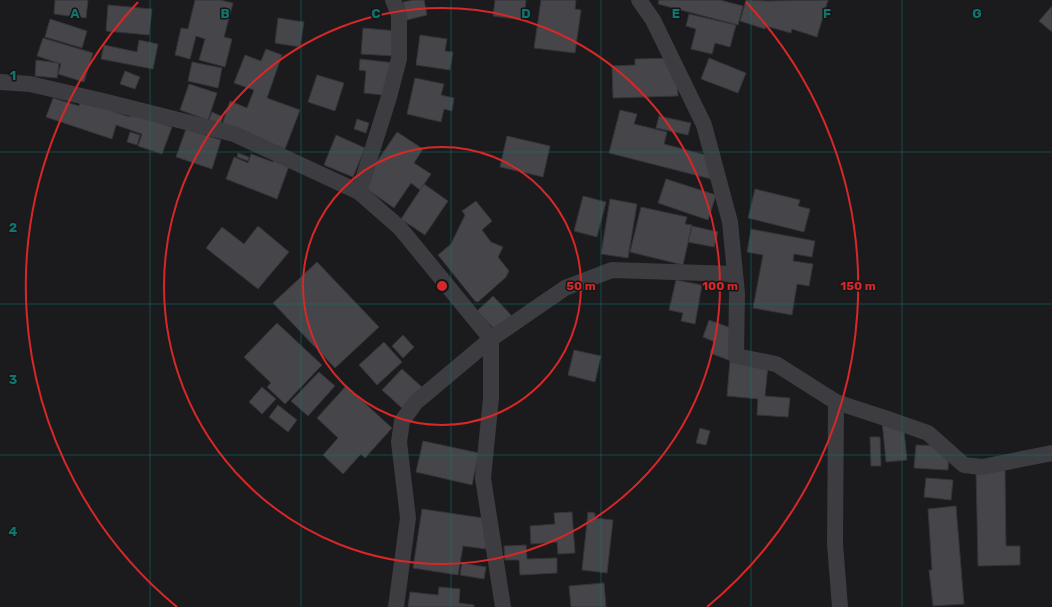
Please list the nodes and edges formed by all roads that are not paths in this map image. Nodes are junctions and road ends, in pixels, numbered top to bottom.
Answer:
1 (394, 0) edge
2 (639, 0) edge
3 (0, 82) edge
4 (359, 192) junction
5 (735, 274) junction
6 (490, 339) junction
7 (836, 402) junction
8 (1052, 453) edge
9 (396, 607) edge
10 (503, 607) edge
11 (840, 607) edge

1 - 4 street
2 - 5 street
3 - 4 street
4 - 6 street
5 - 6 street
5 - 7 street
6 - 9 street
6 - 10 street
7 - 8 street
7 - 11 street

